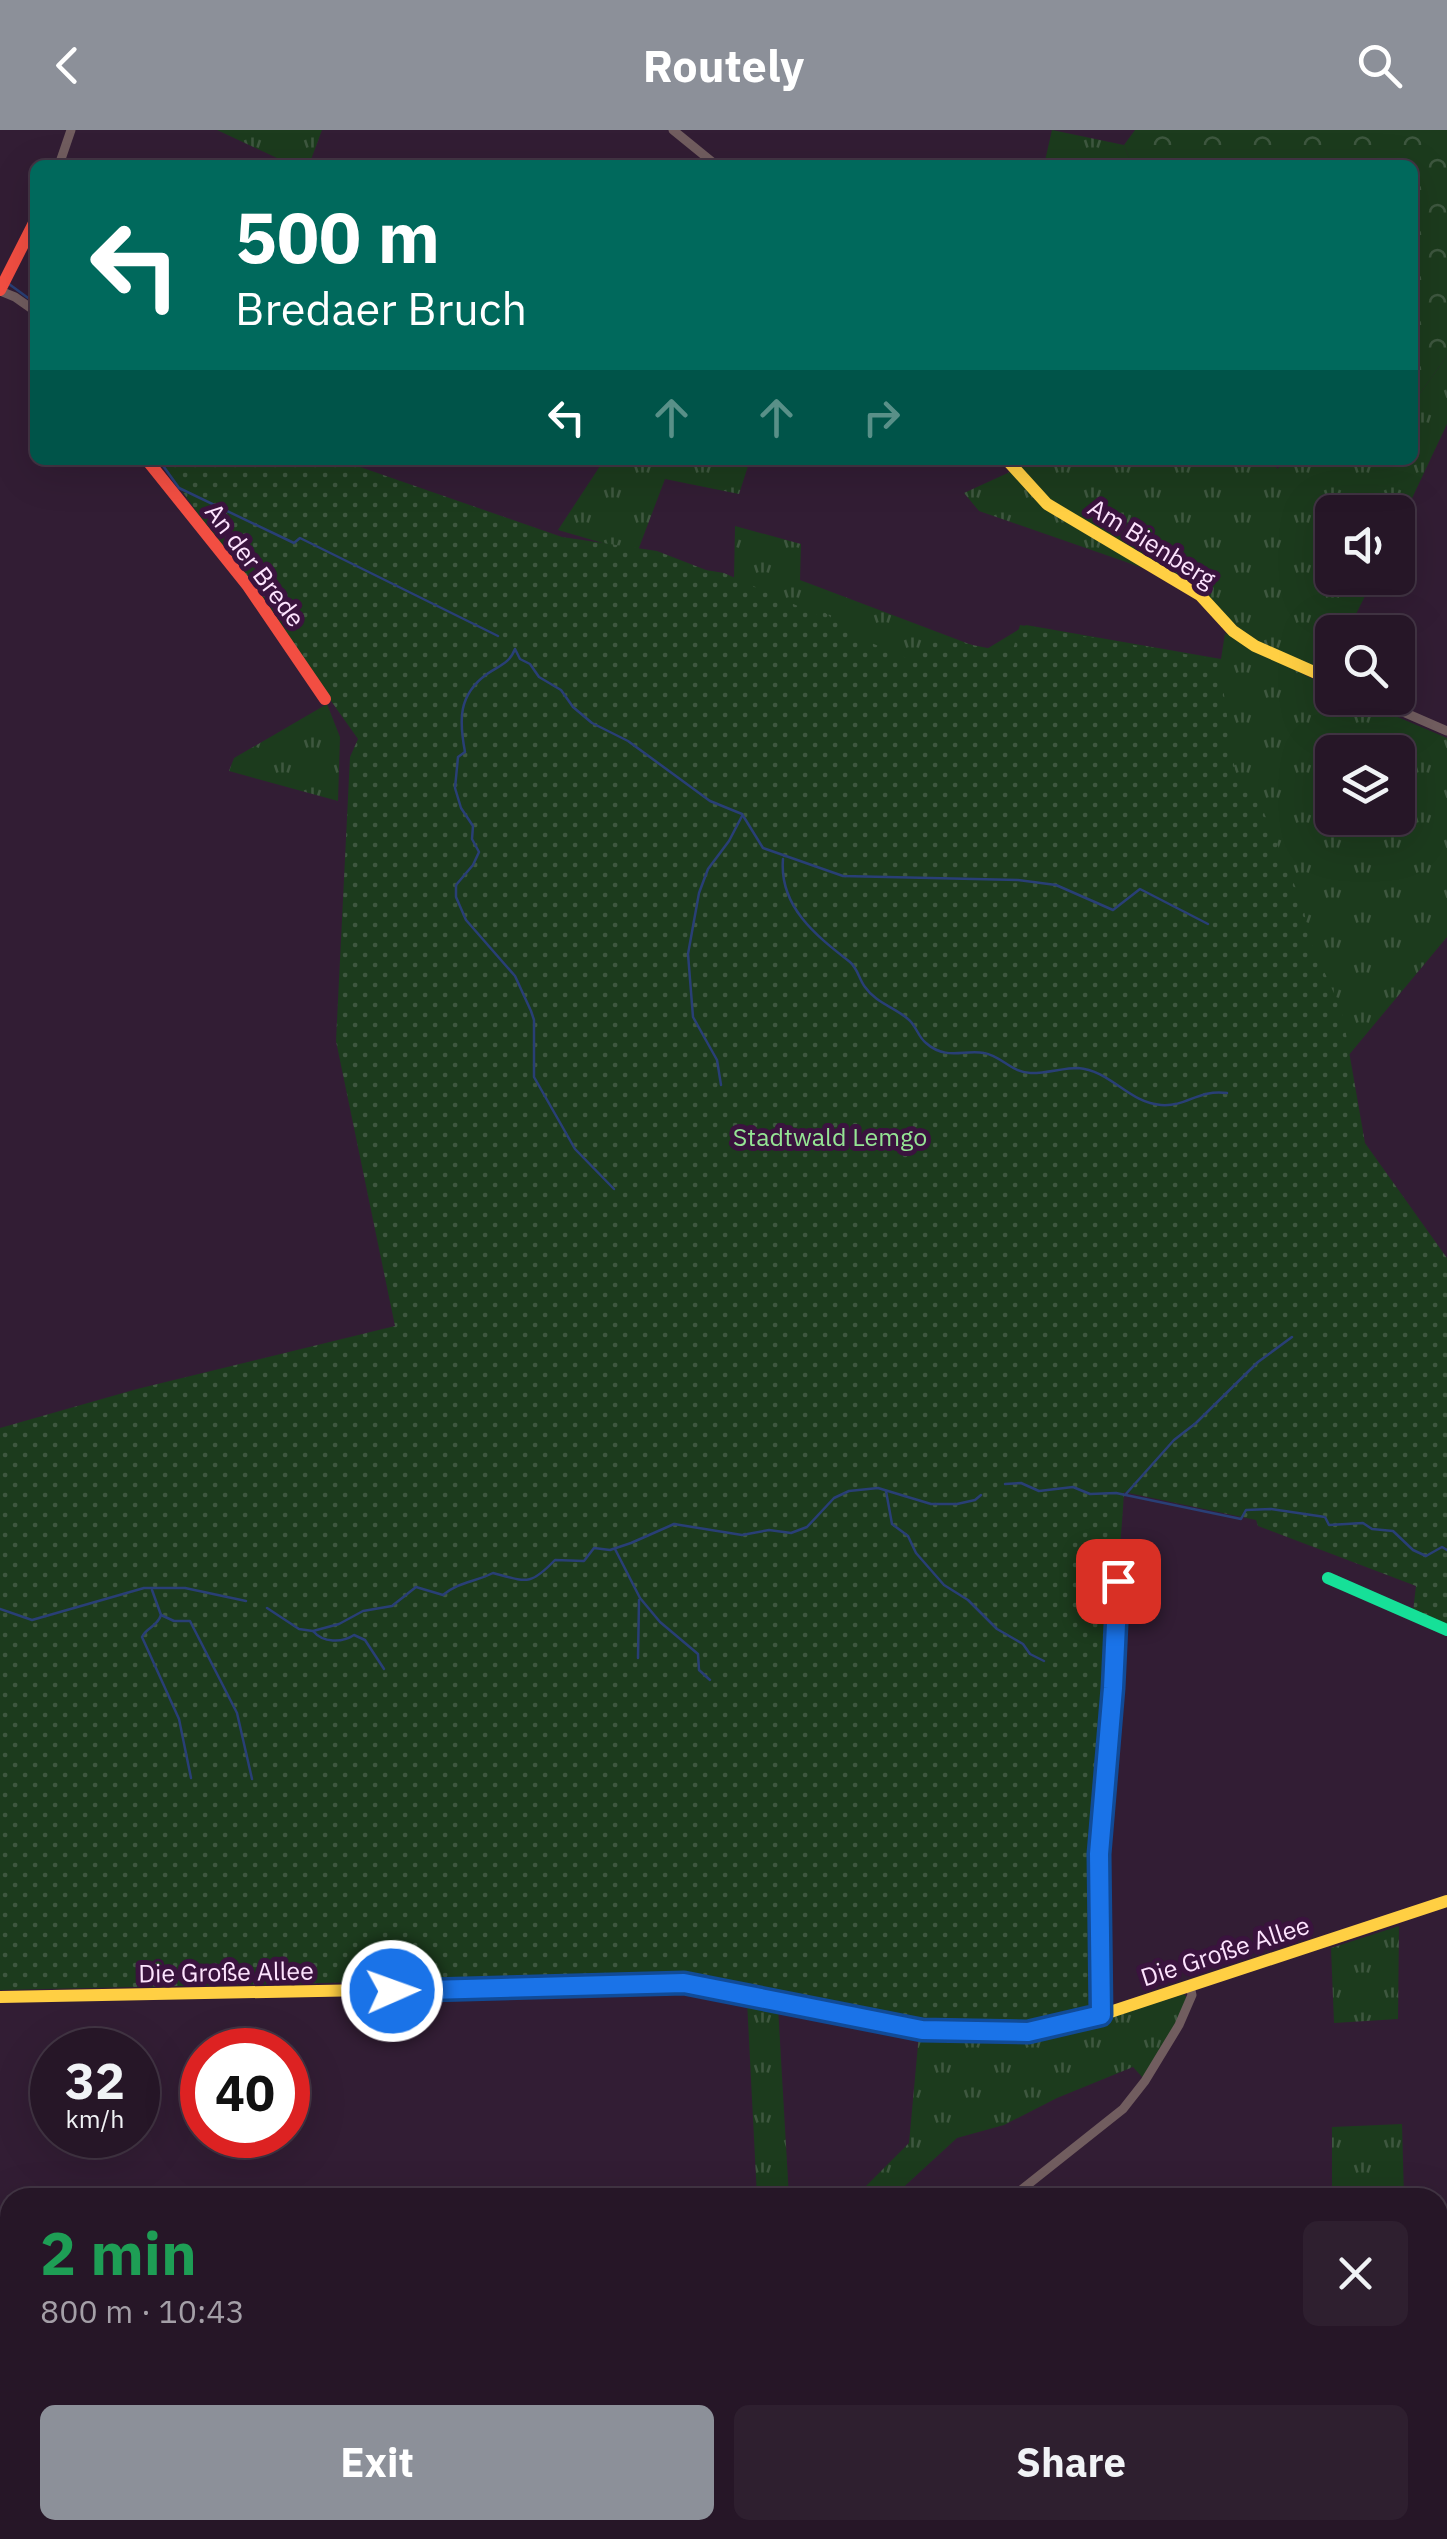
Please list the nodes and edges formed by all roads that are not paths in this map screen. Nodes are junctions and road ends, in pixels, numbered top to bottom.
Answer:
1 (71, 130) edge
2 (672, 130) edge
3 (62, 160) edge
4 (710, 160) edge
5 (30, 231) edge
6 (0, 290) edge
7 (30, 307) edge
8 (151, 465) edge
9 (1012, 465) edge
10 (1315, 673) edge
11 (325, 698) dead end
12 (1410, 715) edge
13 (1447, 731) edge
14 (1328, 1578) dead end
15 (1118, 1581) dead end
16 (1447, 1630) edge
17 (1447, 1901) edge
18 (1190, 1986) junction
19 (0, 1998) edge
20 (1101, 2015) junction
21 (1024, 2188) edge

1 - 3 street
2 - 4 street
5 - 6 street
6 - 7 street
8 - 11 street, An der Brede
9 - 10 street, Am Bienberg
12 - 13 street
14 - 16 street
15 - 20 street
17 - 18 street, Die Große Allee
18 - 20 street, Die Große Allee
18 - 21 street
19 - 20 street, Die Große Allee

